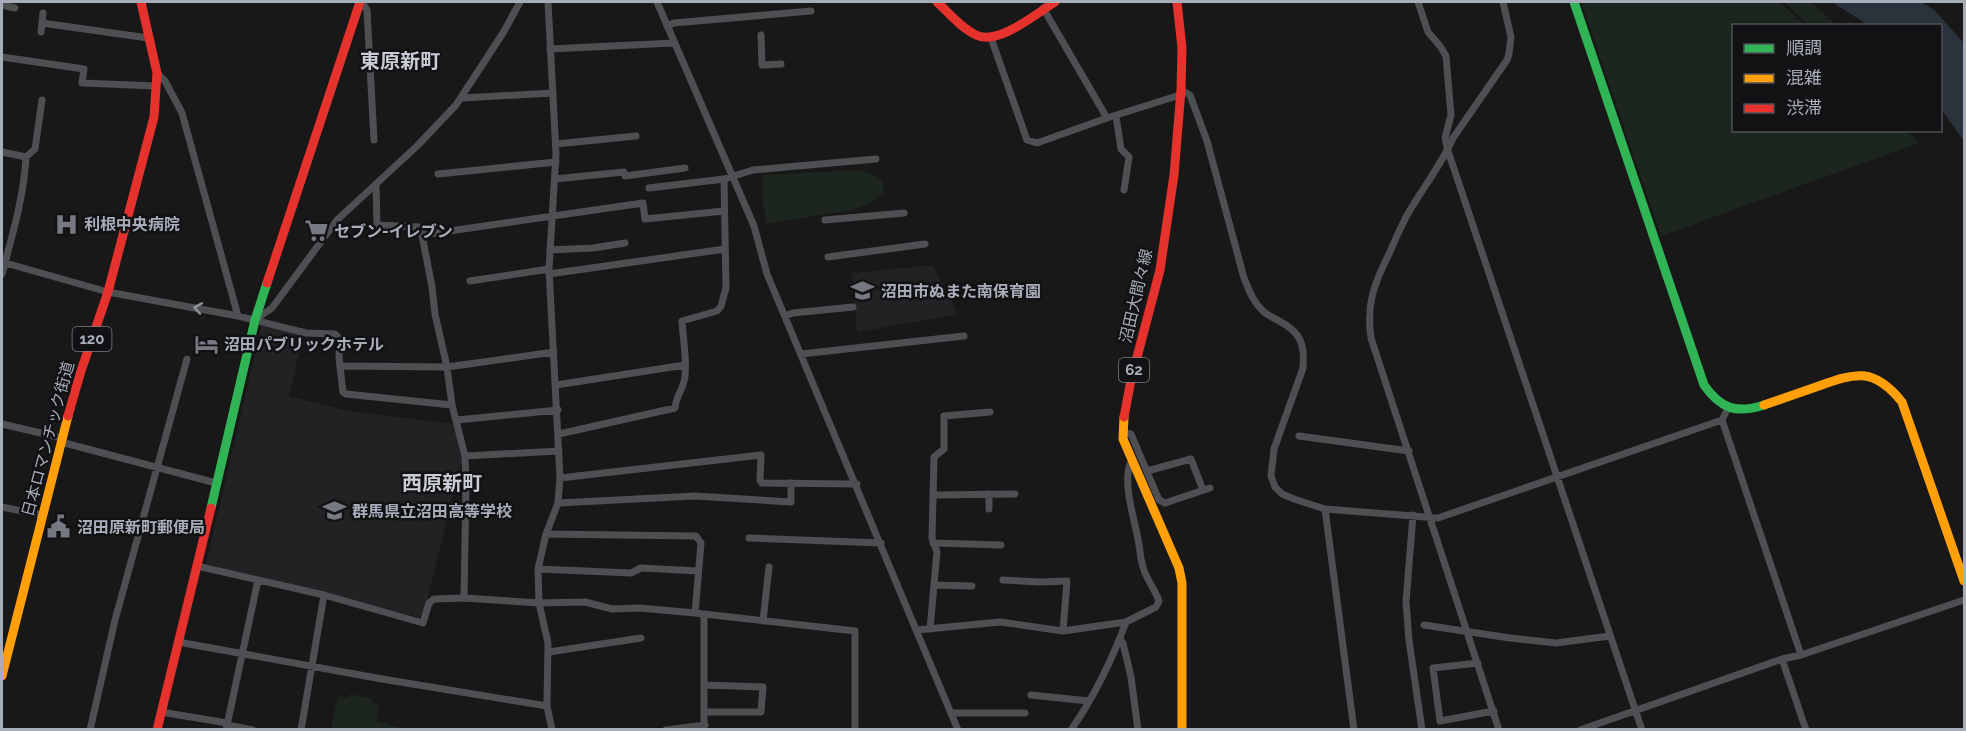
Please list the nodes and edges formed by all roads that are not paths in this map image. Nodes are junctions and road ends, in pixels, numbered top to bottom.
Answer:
1 (141, 2) edge
2 (361, 2) edge
3 (520, 2) edge
4 (548, 2) edge
5 (657, 2) edge
6 (937, 2) edge
7 (1055, 2) edge
8 (1177, 2) edge
9 (1418, 2) edge
10 (1503, 2) edge
11 (1574, 2) edge
12 (2, 5) edge
13 (15, 8) dead end
14 (1043, 8) junction
15 (812, 10) dead end
16 (43, 13) dead end
17 (42, 23) junction
18 (667, 26) junction
19 (41, 32) dead end
20 (761, 35) dead end
21 (148, 38) junction
22 (991, 38) junction
23 (674, 43) junction
24 (550, 49) junction
25 (2, 57) edge
26 (781, 64) dead end
27 (157, 74) junction
28 (156, 86) junction
29 (1181, 92) junction
30 (553, 93) junction
31 (462, 98) junction
32 (42, 100) dead end
33 (1116, 116) junction
34 (1107, 118) junction
35 (636, 136) dead end
36 (374, 140) dead end
37 (556, 144) junction
38 (1448, 151) junction
39 (2, 152) edge
40 (26, 157) junction
41 (876, 159) dead end
42 (556, 162) junction
43 (685, 168) dead end
44 (438, 174) dead end
45 (555, 178) junction
46 (728, 178) junction
47 (376, 185) junction
48 (649, 188) dead end
49 (1124, 189) dead end
50 (724, 211) junction
51 (904, 213) dead end
52 (552, 217) junction
53 (825, 220) dead end
54 (422, 235) junction
55 (625, 243) dead end
56 (925, 244) dead end
57 (725, 249) junction
58 (550, 250) junction
59 (828, 257) dead end
60 (3, 262) edge
61 (549, 272) junction
62 (2, 274) edge
63 (470, 280) dead end
64 (108, 292) junction
65 (853, 307) dead end
66 (238, 316) junction
67 (785, 316) junction
68 (255, 320) junction
69 (964, 336) dead end
70 (554, 352) junction
71 (801, 354) junction
72 (187, 358) dead end
73 (685, 365) junction
74 (340, 366) junction
75 (447, 367) junction
76 (556, 385) junction
77 (452, 405) junction
78 (1728, 408) junction
79 (558, 410) junction
80 (990, 412) dead end
81 (457, 420) junction
82 (1722, 420) junction
83 (2, 424) edge
84 (1123, 433) junction
85 (559, 434) junction
86 (1299, 436) dead end
87 (62, 440) junction
88 (560, 451) junction
89 (1409, 451) junction
90 (465, 456) junction
91 (1132, 460) junction
92 (158, 468) junction
93 (1147, 471) junction
94 (1557, 476) junction
95 (560, 478) junction
96 (216, 483) junction
97 (791, 483) junction
98 (857, 484) junction
99 (989, 494) junction
100 (1015, 494) dead end
101 (933, 495) junction
102 (558, 503) junction
103 (2, 507) edge
104 (1325, 508) junction
105 (989, 509) dead end
106 (1413, 515) junction
107 (42, 516) junction
108 (1430, 518) junction
109 (546, 534) junction
110 (749, 538) dead end
111 (881, 543) junction
112 (933, 543) junction
113 (1001, 545) dead end
114 (197, 566) junction
115 (769, 567) dead end
116 (538, 569) junction
117 (698, 571) junction
118 (258, 580) junction
119 (1003, 580) dead end
120 (1965, 580) edge
121 (934, 585) junction
122 (972, 586) dead end
123 (324, 596) junction
124 (464, 598) junction
125 (1965, 600) edge
126 (539, 603) junction
127 (695, 613) junction
128 (704, 614) junction
129 (763, 621) junction
130 (1126, 622) junction
131 (1425, 625) dead end
132 (930, 628) junction
133 (917, 630) junction
134 (1063, 631) junction
135 (1468, 632) junction
136 (1610, 636) junction
137 (641, 638) dead end
138 (1119, 640) junction
139 (178, 642) junction
140 (549, 652) junction
141 (242, 653) junction
142 (1801, 655) junction
143 (1782, 659) junction
144 (1478, 663) junction
145 (312, 666) junction
146 (2, 676) edge
147 (705, 685) junction
148 (1031, 695) dead end
149 (1089, 701) junction
150 (547, 706) junction
151 (1636, 710) junction
152 (1494, 711) junction
153 (160, 712) junction
154 (705, 712) junction
155 (952, 713) junction
156 (1025, 713) dead end
157 (226, 726) edge
158 (704, 727) edge
159 (90, 729) edge
160 (157, 729) edge
161 (253, 729) edge
162 (301, 729) edge
163 (552, 729) edge
164 (666, 729) edge
165 (855, 729) edge
166 (958, 729) edge
167 (1071, 729) edge
168 (1138, 729) edge
169 (1182, 729) edge
170 (1354, 729) edge
171 (1422, 729) edge
172 (1500, 729) edge
173 (1580, 729) edge
174 (1642, 729) edge
175 (1806, 729) edge

1 - 21 main road, 日本ロマンチック街道 / 120
2 - 36 street
2 - 68 main road
3 - 31 street
4 - 24 street
5 - 18 street
6 - 22 main road
7 - 14 main road
8 - 29 main road, 沼田大間々線 / 62
9 - 38 street
10 - 38 street
11 - 78 main road
12 - 13 street
14 - 22 main road
14 - 34 street
15 - 18 street
16 - 17 street
17 - 19 street
17 - 21 street
18 - 23 street
20 - 26 street
21 - 27 main road, 日本ロマンチック街道 / 120
22 - 34 street
23 - 24 street
23 - 46 street
24 - 30 street
25 - 28 street
27 - 28 main road, 日本ロマンチック街道 / 120
27 - 66 street
28 - 64 main road, 日本ロマンチック街道 / 120
29 - 33 street
29 - 84 main road, 沼田大間々線 / 62
29 - 104 street
30 - 31 street
30 - 37 street
31 - 47 street
32 - 40 street
33 - 34 street
33 - 49 street
35 - 37 street
37 - 42 street
38 - 89 street
38 - 94 street
39 - 40 street
40 - 60 street
41 - 46 street
42 - 44 street
42 - 45 street
43 - 45 street
45 - 52 street
46 - 48 street
46 - 50 street
46 - 67 street
47 - 54 street
47 - 68 street
50 - 52 street
50 - 57 street
51 - 53 street
52 - 54 street
52 - 58 street
54 - 75 street
55 - 58 street
56 - 59 street
57 - 61 street
57 - 73 street
58 - 61 street
60 - 62 street
60 - 64 street
61 - 63 street
61 - 70 street
66 -> 64 street
64 - 87 main road, 日本ロマンチック街道 / 120
65 - 67 street
66 - 68 street
67 - 71 street
68 - 74 street
68 - 96 main road
69 - 71 street
70 - 75 street
70 - 76 street
71 - 98 street
72 - 92 street
73 - 76 street
73 - 85 street
74 - 75 street
74 - 77 street
75 - 77 street
76 - 79 street
77 - 81 street
78 - 82 street
78 - 120 main road
79 - 81 street
79 - 85 street
80 - 101 street
81 - 90 street
82 - 94 street
82 - 142 street
83 - 87 street
84 - 91 main road, 沼田大間々線 / 62
84 - 93 street
85 - 88 street
86 - 89 street
87 - 92 street
87 - 107 main road, 日本ロマンチック街道 / 120
88 - 90 street
88 - 95 street
89 - 108 street
90 - 124 street
91 - 130 street
91 - 169 main road, 沼田大間々線 / 62
92 - 96 street
92 - 159 street
93 - 93 street
94 - 108 street
94 - 136 street
95 - 97 street
95 - 102 street
96 - 114 main road
97 - 98 street
97 - 102 street
98 - 111 street
99 - 100 street
99 - 101 street
99 - 105 street
101 - 112 street
102 - 109 street
103 - 107 street
104 - 106 street
104 - 170 street
106 - 108 street
106 - 171 street
107 - 146 main road, 日本ロマンチック街道 / 120
108 - 135 street
109 - 116 street
109 - 117 street
110 - 111 street
111 - 133 street
112 - 113 street
112 - 121 street
114 - 118 street
114 - 139 main road
115 - 129 street
116 - 117 street
116 - 126 street
117 - 127 street
118 - 123 street
118 - 141 street
119 - 134 street
121 - 122 street
121 - 132 street
123 - 124 street
123 - 145 street
124 - 126 street
125 - 142 street
126 - 127 street
126 - 140 street
127 - 128 street
128 - 129 street
128 - 147 street
129 - 165 street
130 - 134 street
130 - 138 street
131 - 135 street
132 - 133 street
132 - 134 street
133 - 155 street
135 - 136 street
135 - 144 street
136 - 151 street
137 - 140 street
138 - 149 street
138 - 168 street
139 - 141 street
139 - 153 main road
140 - 150 street
141 - 145 street
141 - 157 street
142 - 143 street
143 - 151 street
143 - 175 street
144 - 152 street
144 - 152 street
145 - 150 street
145 - 162 street
147 - 154 street
147 - 154 street
148 - 149 street
149 - 167 street
150 - 163 street
151 - 173 street
151 - 174 street
152 - 172 street
153 - 157 street
153 - 160 main road
154 - 158 street
155 - 156 street
155 - 166 street
157 - 161 street
158 - 164 street

